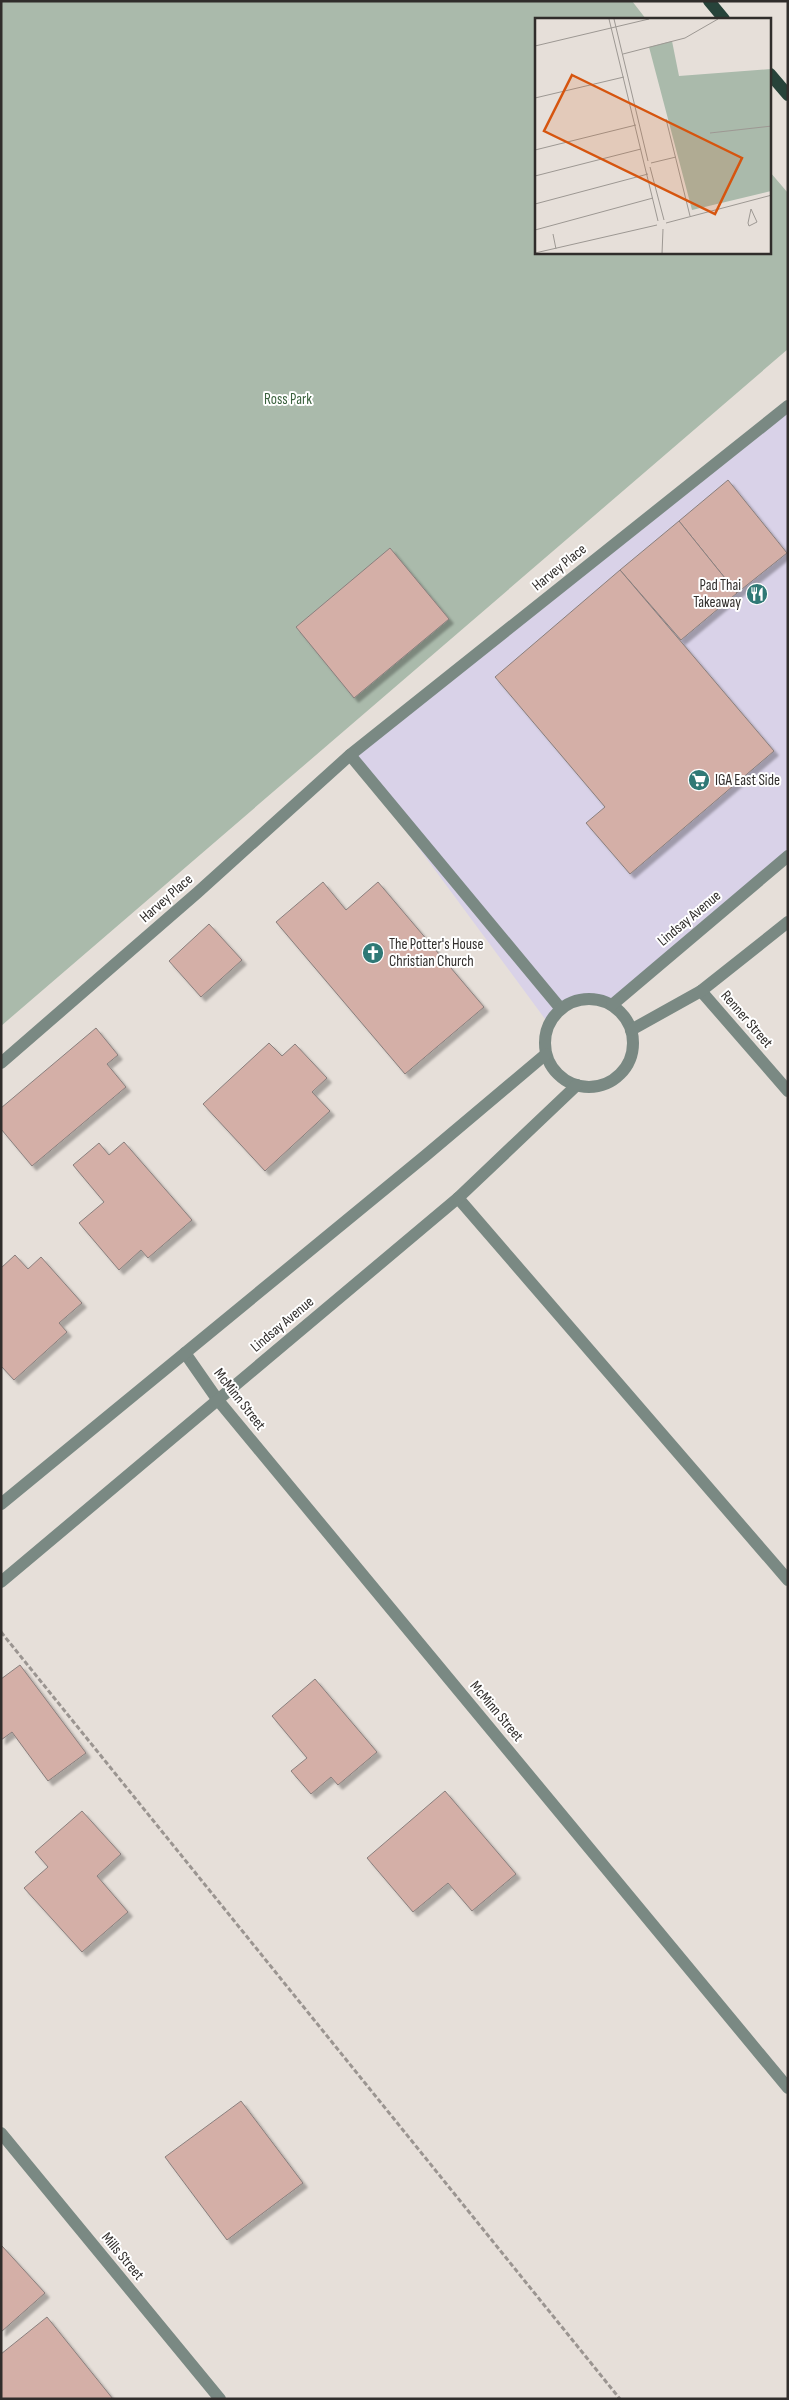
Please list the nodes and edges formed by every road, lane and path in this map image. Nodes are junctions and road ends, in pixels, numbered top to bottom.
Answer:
1 (709, 1) edge
2 (723, 18) edge
3 (772, 76) edge
4 (788, 94) edge
5 (788, 406) edge
6 (350, 755) junction
7 (788, 856) edge
8 (788, 922) edge
9 (700, 991) junction
10 (612, 1005) junction
11 (561, 1009) junction
12 (631, 1030) junction
13 (546, 1054) junction
14 (1, 1063) edge
15 (577, 1085) junction
16 (788, 1091) edge
17 (458, 1198) junction
18 (185, 1353) junction
19 (218, 1399) junction
20 (1, 1504) edge
21 (788, 1580) edge
22 (1, 1582) edge
23 (1, 1632) edge
24 (788, 2088) edge
25 (1, 2133) edge
26 (220, 2399) edge
27 (620, 2399) edge

1 - 2 main road
3 - 4 main road
5 - 6 street, Harvey Place
6 - 11 street
6 - 14 street, Harvey Place
7 - 10 street, Lindsay Avenue
8 - 9 street
9 - 12 street
9 - 16 street, Renner Street
10 - 11 street
10 - 12 street
11 - 13 street
12 - 15 street
13 - 15 street
13 - 18 street
15 - 17 street, Lindsay Avenue
17 - 19 street, Lindsay Avenue
17 - 21 street
18 - 19 street, McMinn Street
18 - 20 street
19 - 22 street, Lindsay Avenue
19 - 24 street, McMinn Street
23 - 27 path
25 - 26 street, Mills Street

